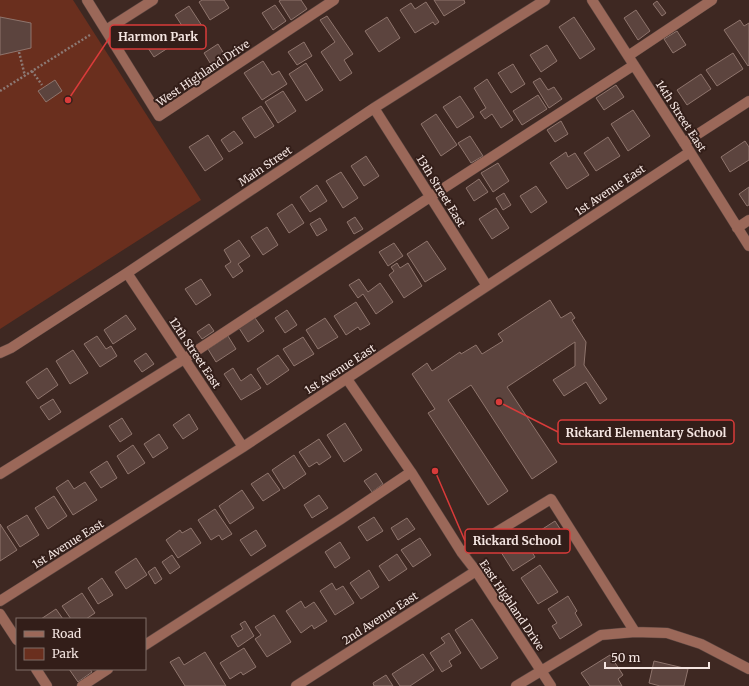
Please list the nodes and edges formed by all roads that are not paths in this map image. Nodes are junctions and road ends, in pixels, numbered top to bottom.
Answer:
1 (87, 0) edge
2 (153, 0) edge
3 (334, 0) edge
4 (544, 0) edge
5 (592, 0) edge
6 (712, 0) edge
7 (106, 30) junction
8 (628, 56) junction
9 (634, 65) junction
10 (749, 101) edge
11 (374, 108) junction
12 (687, 147) junction
13 (430, 196) junction
14 (749, 220) edge
15 (737, 228) junction
16 (749, 246) edge
17 (127, 273) junction
18 (487, 286) junction
19 (0, 354) edge
20 (184, 359) junction
21 (347, 379) junction
22 (243, 447) junction
23 (411, 472) junction
24 (0, 474) edge
25 (462, 553) junction
26 (476, 571) junction
27 (0, 601) edge
28 (0, 614) edge
29 (635, 632) junction
30 (16, 638) edge
31 (146, 644) edge
32 (749, 669) edge
33 (37, 670) edge
34 (106, 670) edge
35 (541, 670) junction
36 (47, 686) edge
37 (82, 686) edge
38 (296, 686) edge
39 (516, 686) edge
40 (551, 686) edge

1 - 7 street, West Highland Drive
2 - 7 street
3 - 7 street, West Highland Drive
4 - 11 street, Main Street
5 - 8 street, 14th Street East
6 - 8 street
8 - 9 street, 14th Street East
9 - 12 street, 14th Street East
9 - 13 street
10 - 12 street, 1st Avenue East
11 - 13 street, 13th Street East
11 - 17 street, Main Street
12 - 15 street, 14th Street East
12 - 18 street, 1st Avenue East
13 - 18 street, 13th Street East
13 - 20 street
14 - 15 street
15 - 16 street, 14th Street East
17 - 19 street, Main Street
17 - 20 street, 12th Street East
18 - 21 street, 1st Avenue East
20 - 22 street, 12th Street East
20 - 24 street
21 - 22 street, 1st Avenue East
21 - 23 street, East Highland Drive
22 - 27 street, 1st Avenue East
23 - 25 street, East Highland Drive
23 - 31 street
25 - 26 street, East Highland Drive
25 - 29 street
26 - 35 street, East Highland Drive
26 - 38 street, 2nd Avenue East
28 - 30 street
29 - 32 street
29 - 35 street
33 - 36 street
34 - 37 street
35 - 39 street
35 - 40 street, East Highland Drive

